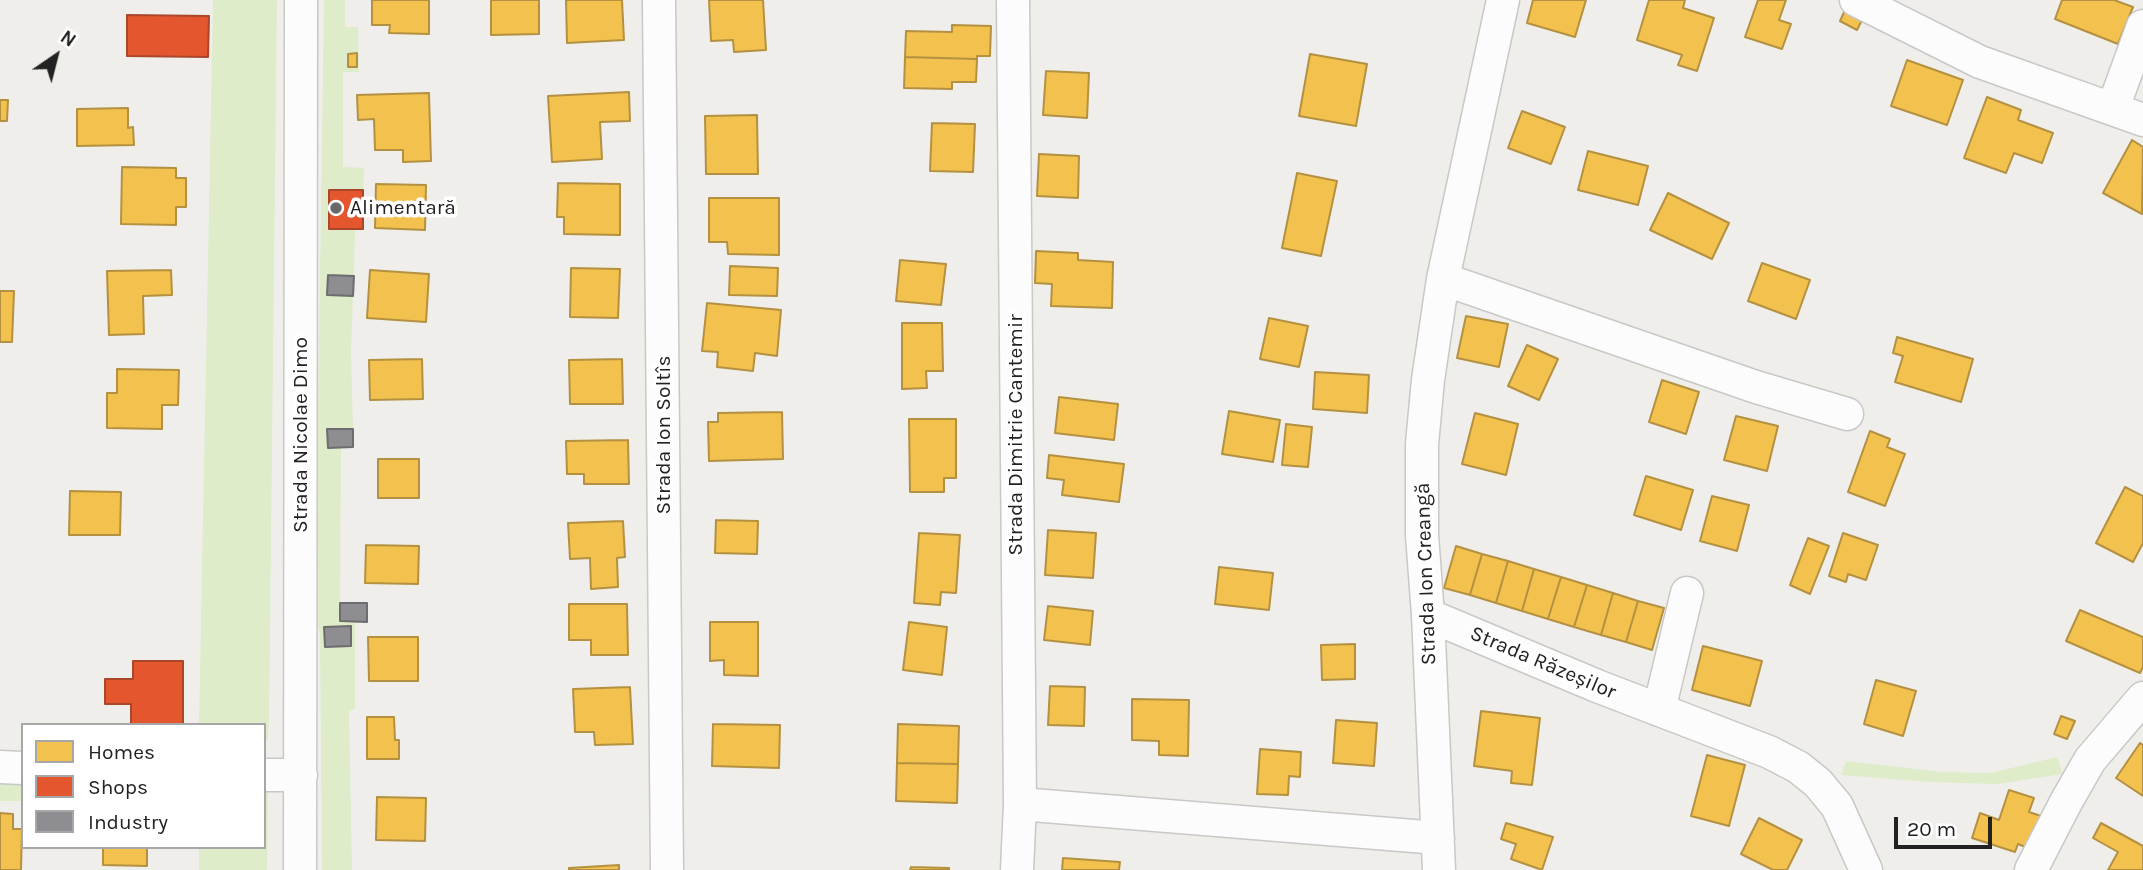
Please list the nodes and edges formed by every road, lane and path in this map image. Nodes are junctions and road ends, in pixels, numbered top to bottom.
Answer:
1 (301, 0) edge
2 (659, 0) edge
3 (1013, 0) edge
4 (1503, 0) edge
5 (1861, 1) edge
6 (2143, 26) edge
7 (2113, 108) junction
8 (2143, 120) edge
9 (1443, 279) junction
10 (1847, 414) dead end
11 (1687, 593) dead end
12 (1427, 615) junction
13 (2143, 698) edge
14 (1659, 710) junction
15 (0, 767) edge
16 (21, 768) edge
17 (266, 775) edge
18 (301, 775) junction
19 (1020, 804) junction
20 (1438, 838) junction
21 (300, 870) edge
22 (667, 870) edge
23 (1017, 870) edge
24 (1439, 870) edge
25 (1866, 870) edge
26 (2031, 870) edge

1 - 18 street, Strada Nicolae Dimo
2 - 22 street, Strada Ion Soltîs
3 - 19 street, Strada Dimitrie Cantemir
4 - 9 street, Strada Ion Creangă
5 - 7 street
6 - 7 street
7 - 8 street
9 - 10 street
9 - 12 street, Strada Ion Creangă
11 - 14 street
12 - 14 street, Strada Răzeșilor
12 - 20 street, Strada Ion Creangă
13 - 26 street
14 - 25 street, Strada Răzeșilor
15 - 16 street
17 - 18 street
18 - 21 street, Strada Nicolae Dimo
19 - 20 street
19 - 23 street, Strada Dimitrie Cantemir
20 - 24 street, Strada Ion Creangă

